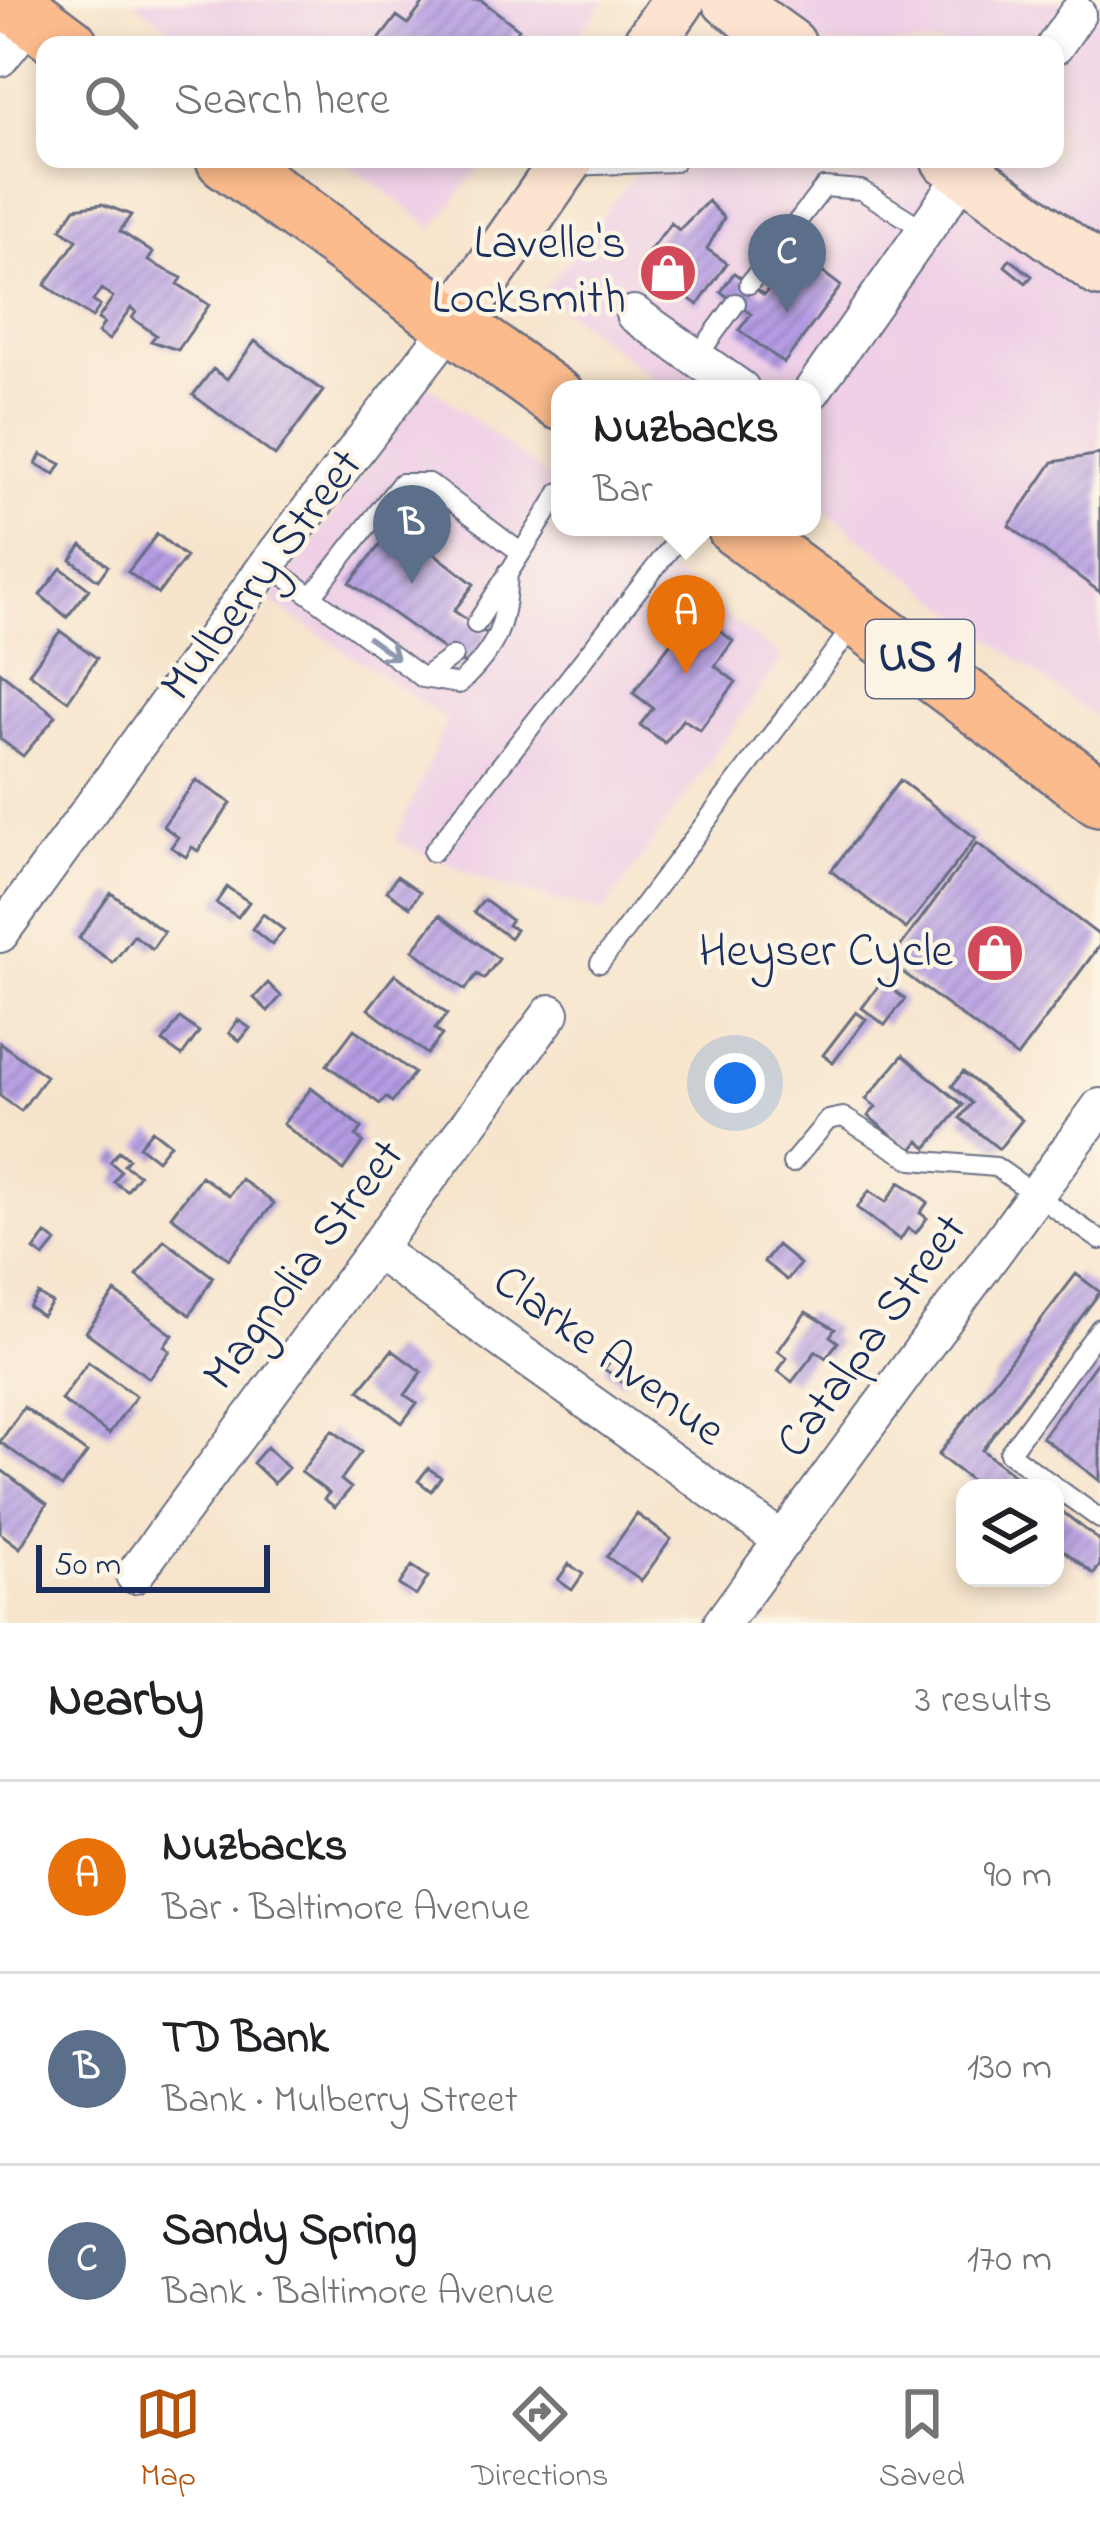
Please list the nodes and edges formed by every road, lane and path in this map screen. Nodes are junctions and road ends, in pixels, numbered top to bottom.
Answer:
1 (680, 0) edge
2 (728, 0) edge
3 (1077, 14) dead end
4 (654, 36) edge
5 (778, 36) edge
6 (1062, 36) edge
7 (237, 168) edge
8 (562, 168) edge
9 (960, 168) edge
10 (967, 168) edge
11 (925, 230) junction
12 (1100, 271) edge
13 (749, 284) dead end
14 (736, 303) dead end
15 (634, 314) dead end
16 (452, 325) junction
17 (696, 358) junction
18 (728, 380) edge
19 (820, 380) edge
20 (551, 395) edge
21 (551, 506) edge
22 (680, 536) edge
23 (760, 536) edge
24 (790, 547) edge
25 (520, 552) junction
26 (268, 564) junction
27 (508, 572) junction
28 (312, 596) junction
29 (861, 615) junction
30 (476, 624) dead end
31 (453, 656) dead end
32 (423, 678) junction
33 (1100, 797) edge
34 (433, 852) dead end
35 (0, 934) edge
36 (600, 963) dead end
37 (551, 1012) dead end
38 (1098, 1114) edge
39 (792, 1163) dead end
40 (1036, 1194) junction
41 (1100, 1240) edge
42 (376, 1250) junction
43 (1100, 1328) edge
44 (1100, 1520) edge
45 (783, 1541) junction
46 (134, 1575) dead end
47 (722, 1623) edge

1 - 4 street
2 - 5 street
3 - 6 street
7 - 16 main road
8 - 16 street, Mulberry Street
9 - 11 street
10 - 12 street
11 - 13 lane
11 - 19 street
14 - 17 lane
15 - 17 street
16 - 20 main road
16 - 26 street, Mulberry Street
17 - 18 street
21 - 25 lane
22 - 34 lane
23 - 24 main road, US 1
24 - 29 main road, US 1
25 - 27 lane
25 - 28 lane
26 - 28 lane
26 - 35 street, Mulberry Street
27 - 30 lane
27 - 32 lane
28 -> 32 lane
29 - 33 main road, US 1
29 - 36 lane
31 - 32 lane
37 - 42 street, Magnolia Street
38 - 40 street, Catalpa Street
39 - 40 lane
40 - 41 lane
40 - 45 street, Catalpa Street
42 - 45 street, Clarke Avenue
42 - 46 street, Magnolia Street
43 - 44 lane
45 - 47 street, Catalpa Street

